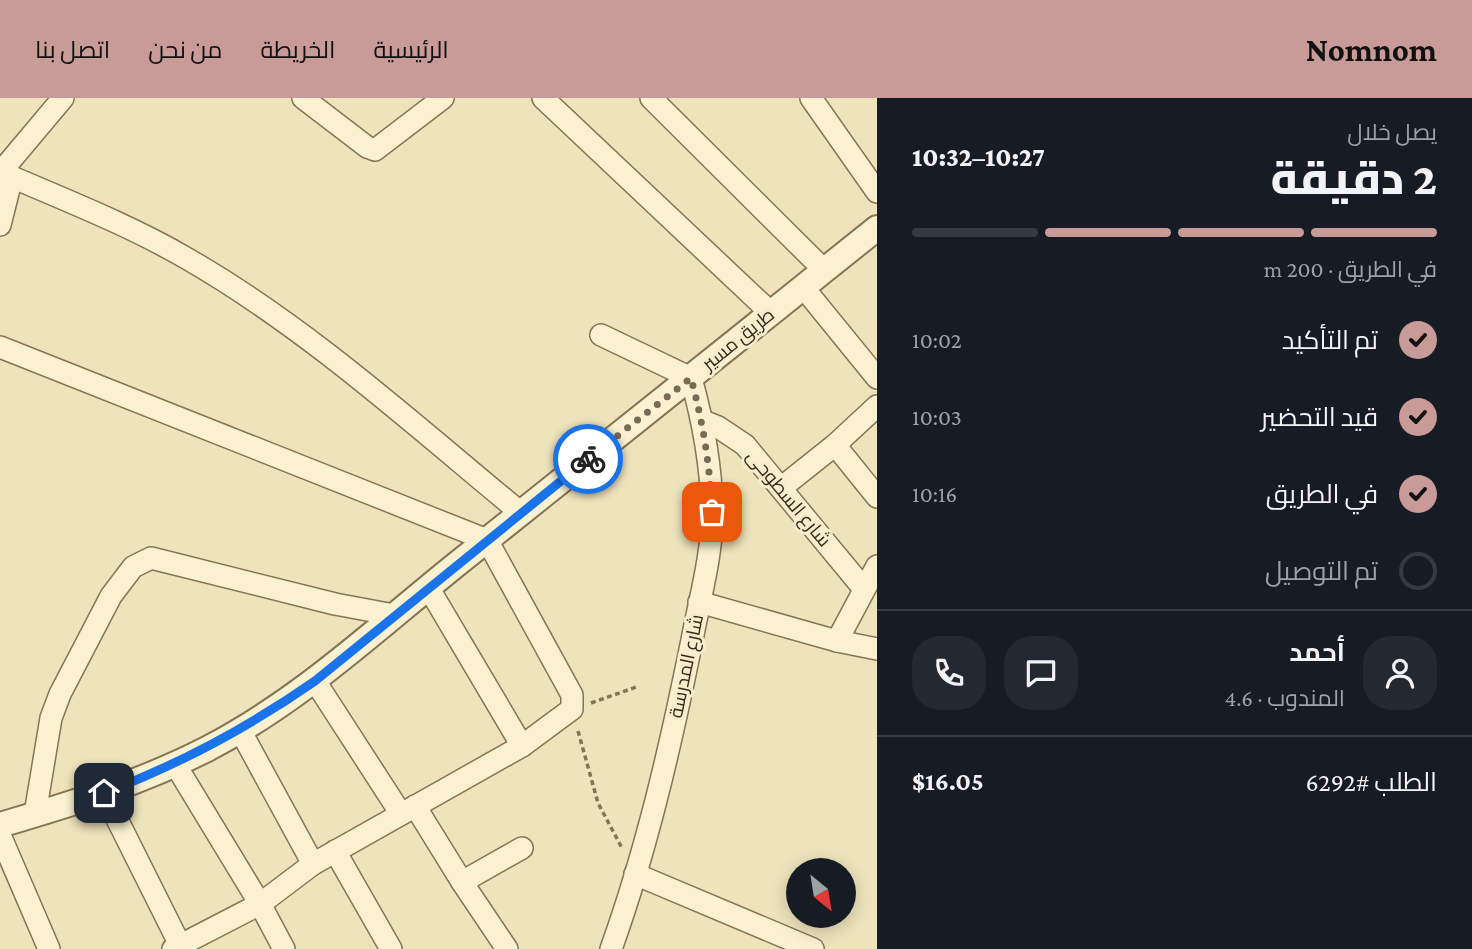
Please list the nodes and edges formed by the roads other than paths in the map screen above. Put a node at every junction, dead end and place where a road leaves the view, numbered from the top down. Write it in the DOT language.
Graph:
graph roads {
  1 [pos="63,98"];
  2 [pos="303,98"];
  3 [pos="443,98"];
  4 [pos="543,98"];
  5 [pos="651,98"];
  6 [pos="811,98"];
  7 [pos="4,174"];
  8 [pos="877,192"];
  9 [pos="0,225"];
  10 [pos="877,228"];
  11 [pos="824,270"];
  12 [pos="803,287"];
  13 [pos="771,313"];
  14 [pos="601,335"];
  15 [pos="0,347"];
  16 [pos="691,378"];
  17 [pos="877,378"];
  18 [pos="877,406"];
  19 [pos="703,421"];
  20 [pos="835,445"];
  21 [pos="781,488"];
  22 [pos="877,497"];
  23 [pos="522,513"];
  24 [pos="487,540"];
  25 [pos="877,566"];
  26 [pos="428,587"];
  27 [pos="864,589"];
  28 [pos="699,601"];
  29 [pos="394,615"];
  30 [pos="836,641"];
  31 [pos="877,649"];
  32 [pos="315,681"];
  33 [pos="240,730"];
  34 [pos="522,746"];
  35 [pos="176,764"];
  36 [pos="104,793"];
  37 [pos="408,810"];
  38 [pos="35,814"];
  39 [pos="0,825"];
  40 [pos="0,835"];
  41 [pos="522,848"];
  42 [pos="335,851"];
  43 [pos="313,864"];
  44 [pos="635,874"];
  45 [pos="462,882"];
  46 [pos="260,904"];
  47 [pos="178,948"];
  48 [pos="49,949"];
  49 [pos="285,949"];
  50 [pos="391,949"];
  51 [pos="507,949"];
  52 [pos="611,949"];
  53 [pos="813,949"];
  1 -- 7 [label="street"];
  2 -- 3 [label="street"];
  4 -- 13 [label="street"];
  5 -- 11 [label="street"];
  6 -- 8 [label="street"];
  7 -- 9 [label="street"];
  7 -- 23 [label="street"];
  10 -- 11 [label="street, طريق مسير"];
  11 -- 12 [label="street, طريق مسير"];
  12 -- 13 [label="street, طريق مسير"];
  12 -- 17 [label="street"];
  13 -- 16 [label="street, طريق مسير"];
  14 -- 16 [label="street"];
  15 -- 24 [label="street"];
  16 -- 19 [label="street, شارع المدرسة"];
  16 -- 23 [label="street, طريق مسير"];
  18 -- 20 [label="street"];
  19 -- 21 [label="street, شارع السطوحى"];
  19 -- 28 [label="street, شارع المدرسة"];
  20 -- 21 [label="street"];
  20 -- 22 [label="street"];
  21 -- 27 [label="street, شارع السطوحى"];
  23 -- 24 [label="street, طريق مسير"];
  24 -- 26 [label="street, طريق مسير"];
  24 -- 34 [label="street"];
  25 -- 27 [label="street"];
  26 -- 29 [label="street, طريق مسير"];
  26 -- 34 [label="street"];
  27 -- 30 [label="street"];
  28 -- 30 [label="street"];
  28 -- 44 [label="street, شارع المدرسة"];
  29 -- 32 [label="street, طريق مسير"];
  29 -- 38 [label="street"];
  30 -- 31 [label="street"];
  32 -- 33 [label="street, طريق مسير"];
  32 -- 37 [label="street"];
  33 -- 35 [label="street, طريق مسير"];
  33 -- 43 [label="street"];
  34 -- 37 [label="street"];
  35 -- 36 [label="street, طريق مسير"];
  35 -- 46 [label="street"];
  36 -- 38 [label="street, طريق مسير"];
  36 -- 47 [label="street"];
  37 -- 42 [label="street"];
  37 -- 45 [label="street"];
  38 -- 39 [label="street, طريق مسير"];
  40 -- 48 [label="street"];
  41 -- 45 [label="street"];
  42 -- 43 [label="street"];
  42 -- 50 [label="street"];
  43 -- 46 [label="street"];
  44 -- 52 [label="street, شارع المدرسة"];
  44 -- 53 [label="street"];
  45 -- 51 [label="street"];
  46 -- 47 [label="street"];
  46 -- 49 [label="street"];
}
